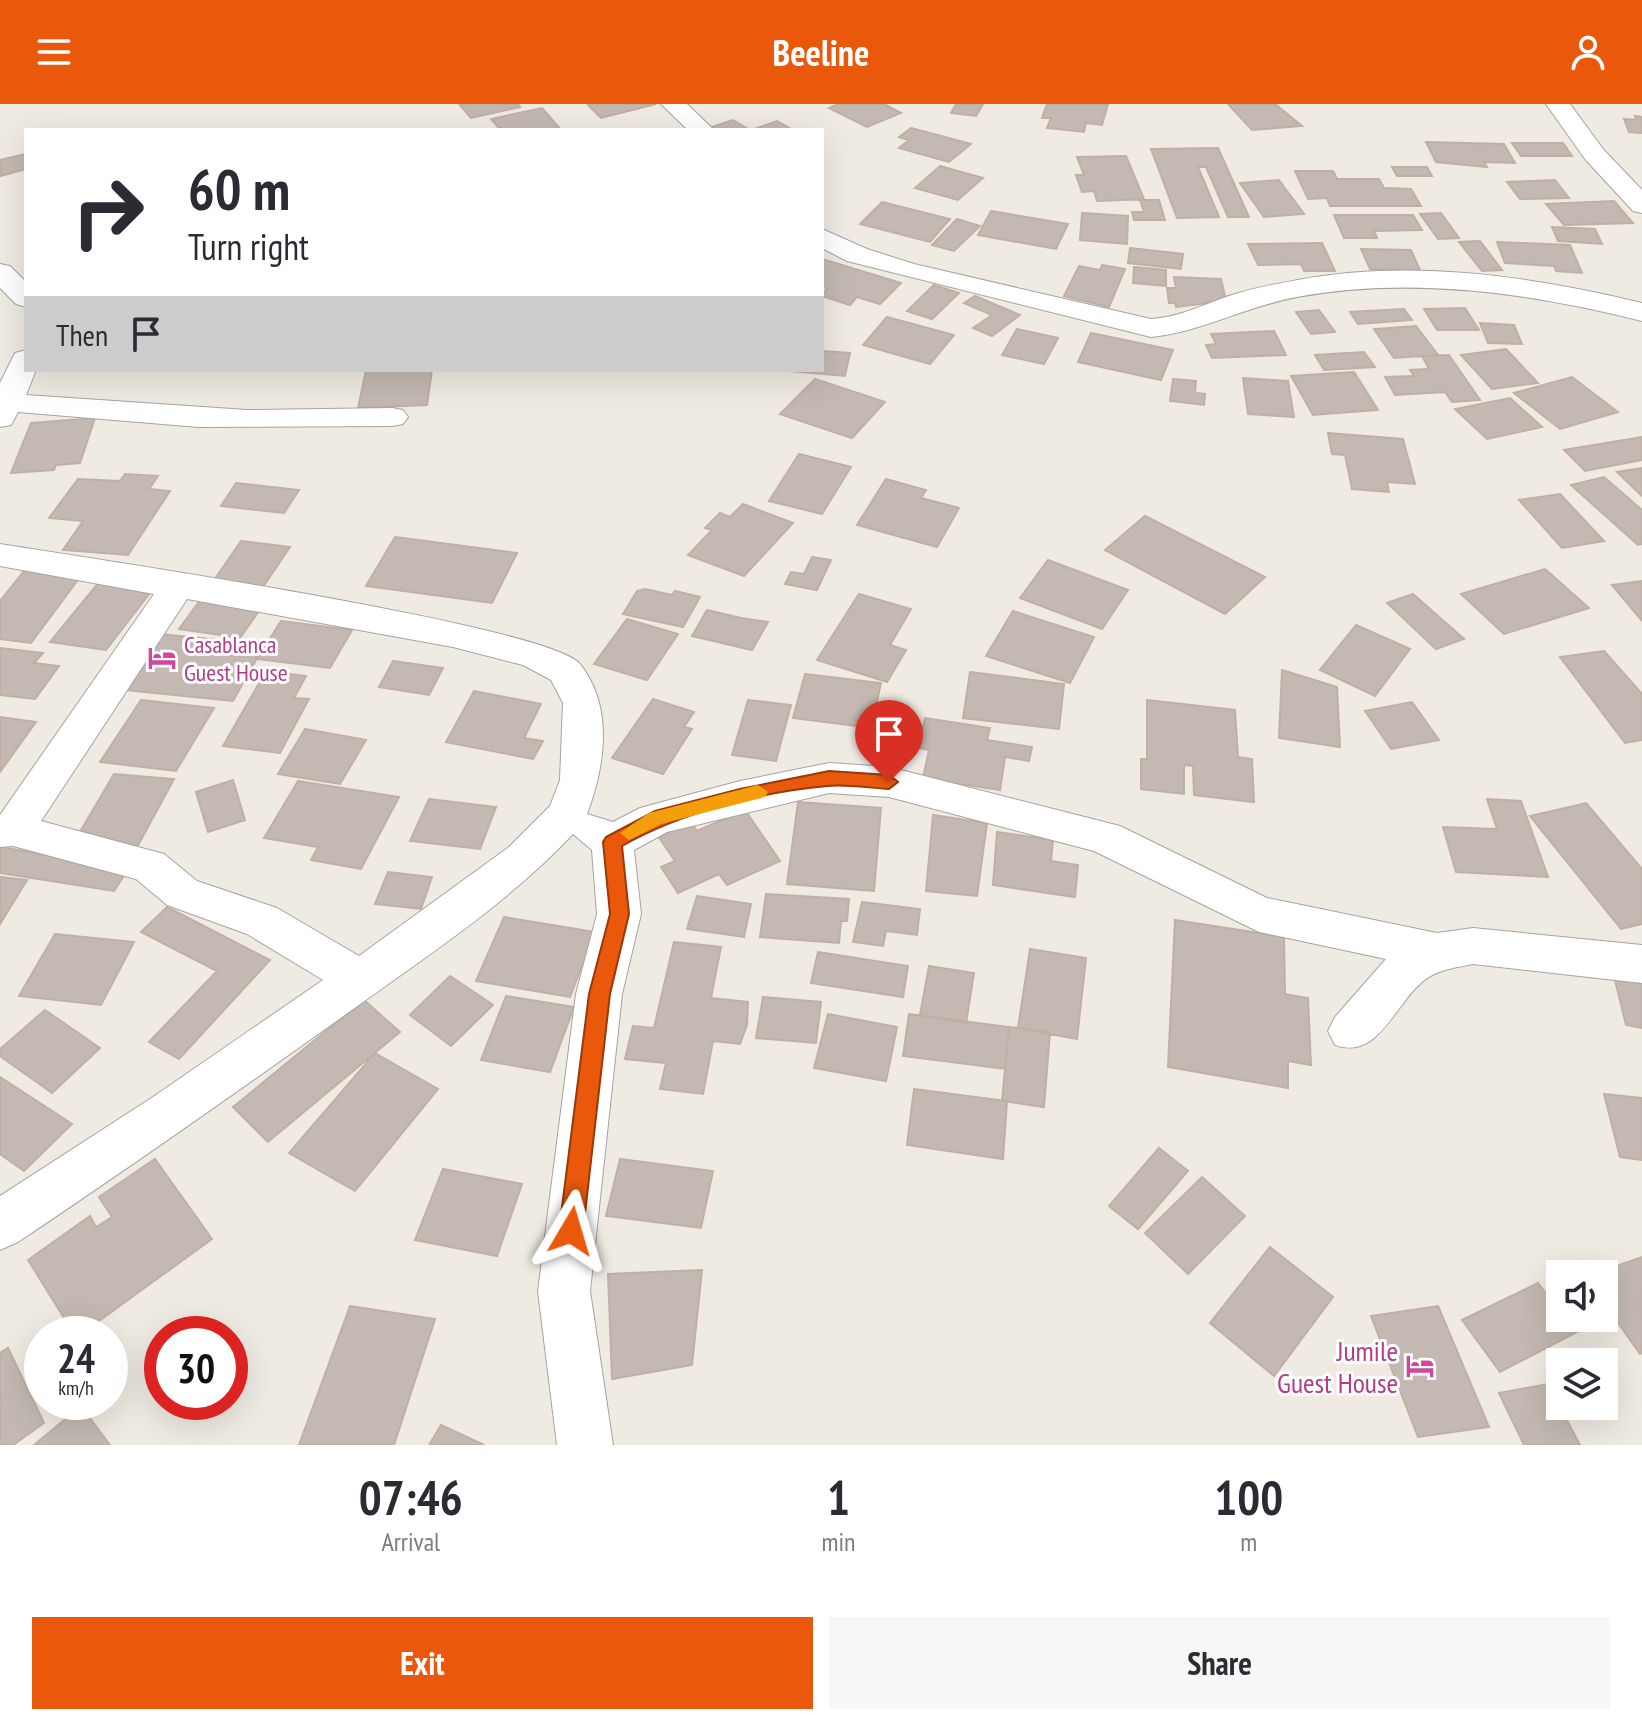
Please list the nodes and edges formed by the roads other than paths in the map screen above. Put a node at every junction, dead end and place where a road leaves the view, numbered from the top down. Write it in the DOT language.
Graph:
graph roads {
  1 [pos="673,104"];
  2 [pos="1558,104"];
  3 [pos="700,128"];
  4 [pos="1642,205"];
  5 [pos="824,238"];
  6 [pos="1642,312"];
  7 [pos="24,363"];
  8 [pos="3,410"];
  9 [pos="392,417"];
  10 [pos="0,555"];
  11 [pos="177,587"];
  12 [pos="567,814"];
  13 [pos="6,830"];
  14 [pos="612,842"];
  15 [pos="1437,952"];
  16 [pos="1642,964"];
  17 [pos="358,978"];
  18 [pos="1351,1031"];
  19 [pos="0,1225"];
  20 [pos="585,1445"];
  1 -- 3 [label="street"];
  2 -- 4 [label="street"];
  5 -- 6 [label="street"];
  7 -- 8 [label="street"];
  8 -- 9 [label="street"];
  10 -- 11 [label="street"];
  11 -- 12 [label="street"];
  11 -- 13 [label="street"];
  12 -- 14 [label="street"];
  12 -- 17 [label="street"];
  13 -- 17 [label="street"];
  14 -- 15 [label="street"];
  14 -- 20 [label="street"];
  15 -- 16 [label="street"];
  15 -- 18 [label="street"];
  17 -- 19 [label="street"];
}
